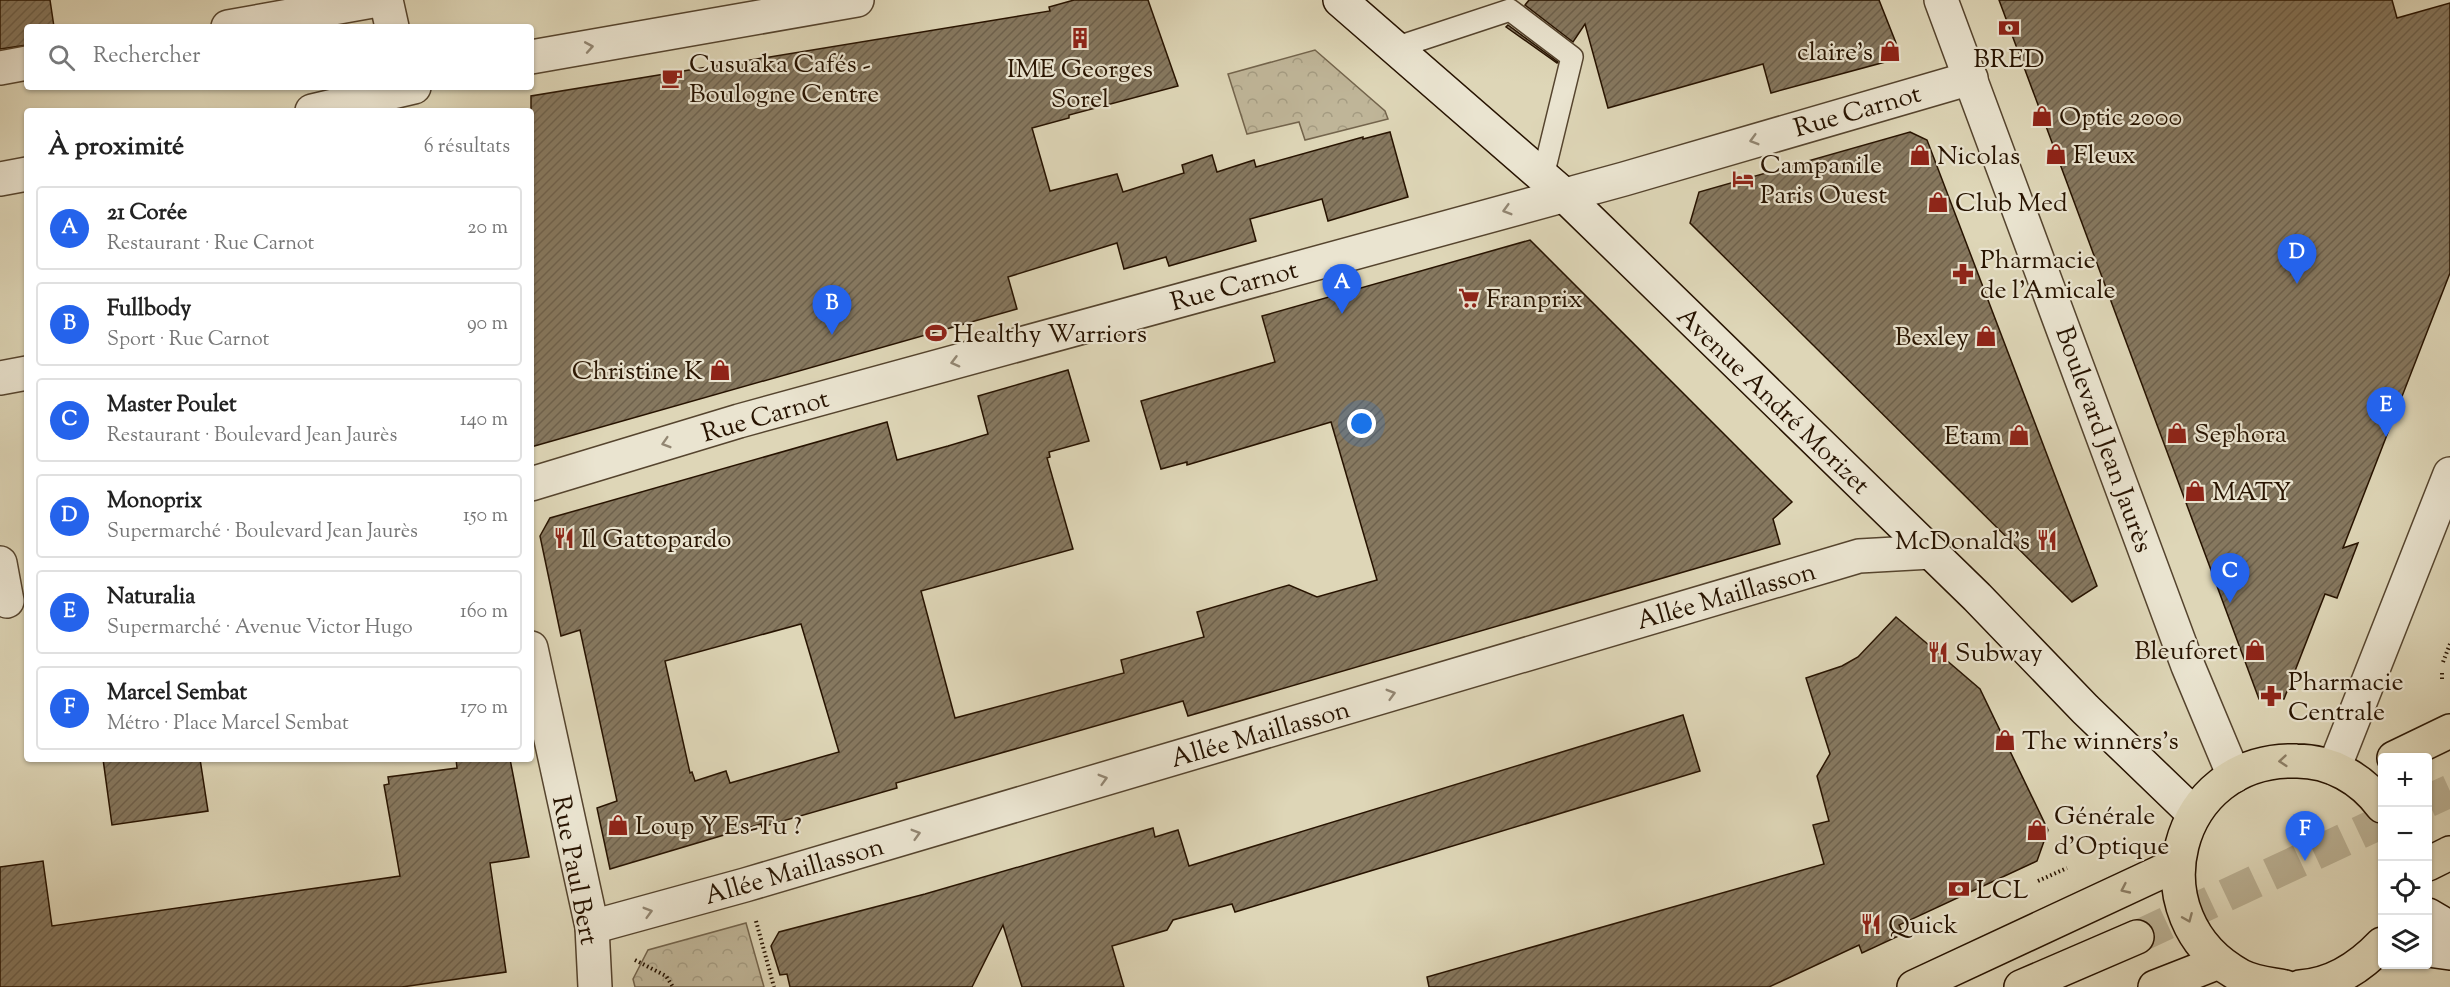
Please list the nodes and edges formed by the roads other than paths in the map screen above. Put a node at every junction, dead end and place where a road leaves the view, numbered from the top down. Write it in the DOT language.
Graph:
graph roads {
  1 [pos="378,0"];
  2 [pos="386,0"];
  3 [pos="857,0"];
  4 [pos="1340,0"];
  5 [pos="1941,0"];
  6 [pos="245,24"];
  7 [pos="391,24"];
  8 [pos="1395,48"];
  9 [pos="534,56"];
  10 [pos="24,64"];
  11 [pos="0,68"];
  12 [pos="1971,78"];
  13 [pos="409,94"];
  14 [pos="329,108"];
  15 [pos="24,175"];
  16 [pos="0,179"];
  17 [pos="1553,185"];
  18 [pos="24,374"];
  19 [pos="0,378"];
  20 [pos="2450,474"];
  21 [pos="534,483"];
  22 [pos="1931,552"];
  23 [pos="0,563"];
  24 [pos="11,600"];
  25 [pos="534,662"];
  26 [pos="2450,731"];
  27 [pos="2404,753"];
  28 [pos="2378,764"];
  29 [pos="2343,772"];
  30 [pos="2234,776"];
  31 [pos="2378,800"];
  32 [pos="2194,814"];
  33 [pos="2450,853"];
  34 [pos="2432,862"];
  35 [pos="2178,864"];
  36 [pos="2432,918"];
  37 [pos="592,927"];
  38 [pos="2450,928"];
  39 [pos="2378,948"];
  40 [pos="2432,951"];
  41 [pos="2450,953"];
  42 [pos="2219,962"];
  43 [pos="2265,985"];
  44 [pos="595,987"];
  45 [pos="1914,987"];
  46 [pos="2021,987"];
  47 [pos="2039,987"];
  48 [pos="2156,987"];
  49 [pos="2300,987"];
  50 [pos="2311,987"];
  1 -- 6 [label="street"];
  2 -- 7 [label="street"];
  9 -- 3 [label="street, one-way"];
  4 -- 8 [label="street, Avenue André Morizet"];
  5 -- 12 [label="street, Boulevard Jean Jaurès"];
  8 -- 17 [label="street, Avenue André Morizet"];
  8 -- 17 [label="lane"];
  10 -- 11 [label="street"];
  12 -- 17 [label="street, Rue Carnot, one-way"];
  12 -- 30 [label="street, Boulevard Jean Jaurès"];
  13 -- 14 [label="street"];
  15 -- 16 [label="street"];
  17 -- 21 [label="street, Rue Carnot, one-way"];
  17 -- 22 [label="street, Avenue André Morizet"];
  18 -- 19 [label="street"];
  20 -- 29 [label="street"];
  22 -- 32 [label="street, Avenue André Morizet"];
  37 -- 22 [label="street, Allée Maillasson, one-way"];
  23 -- 24 [label="street"];
  25 -- 37 [label="street, Rue Paul Bert"];
  26 -- 27 [label="main road"];
  28 -- 29 [label="main road"];
  29 -- 30 [label="main road, one-way"];
  29 -- 31 [label="main road"];
  30 -- 32 [label="main road"];
  32 -- 35 [label="main road"];
  33 -- 34 [label="main road"];
  35 -- 42 [label="main road, one-way"];
  35 -- 45 [label="main road, one-way"];
  36 -- 38 [label="street"];
  37 -- 44 [label="street, Rue Paul Bert"];
  39 -- 50 [label="main road"];
  40 -- 41 [label="street"];
  42 -- 43 [label="main road"];
  42 -- 48 [label="main road"];
  46 -- 47 [label="main road"];
  49 -- 50 [label="main road"];
}
